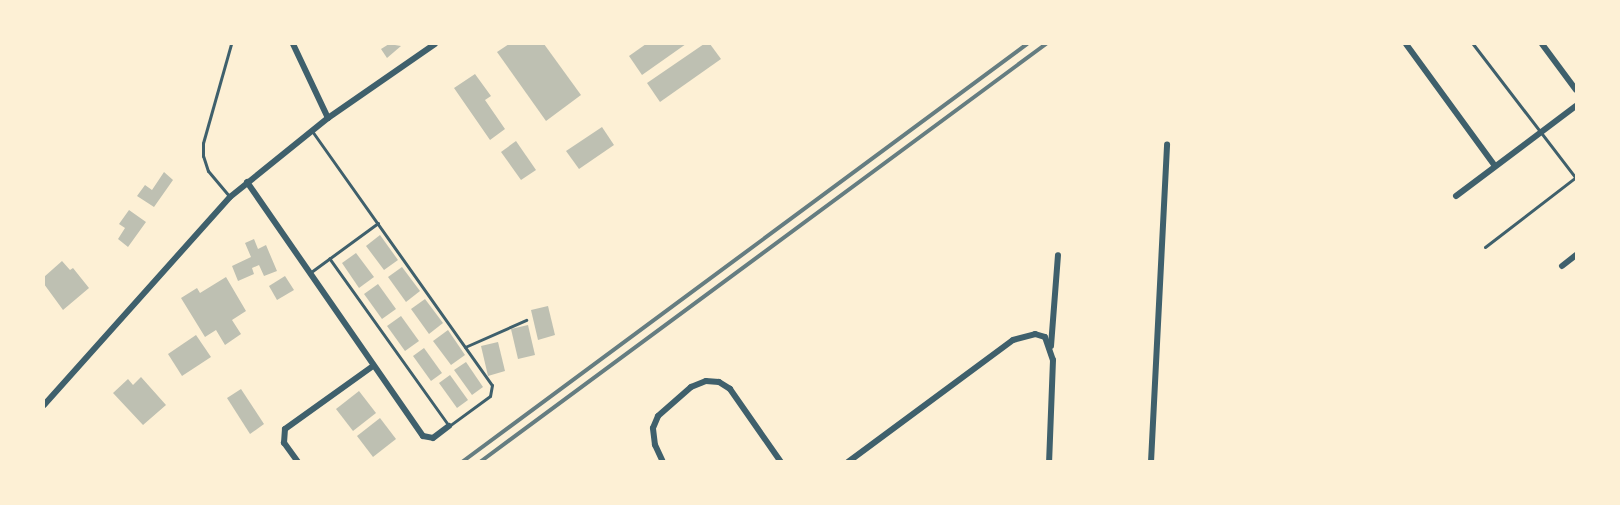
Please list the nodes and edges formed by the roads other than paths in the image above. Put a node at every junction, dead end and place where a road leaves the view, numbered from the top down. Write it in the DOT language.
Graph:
graph roads {
  1 [pos="231,44"];
  2 [pos="293,44"];
  3 [pos="435,44"];
  4 [pos="1406,44"];
  5 [pos="1473,44"];
  6 [pos="1542,44"];
  7 [pos="1576,90"];
  8 [pos="1576,106"];
  9 [pos="328,118"];
  10 [pos="312,131"];
  11 [pos="1539,133"];
  12 [pos="1167,144"];
  13 [pos="1495,166"];
  14 [pos="1576,178"];
  15 [pos="247,182"];
  16 [pos="1456,196"];
  17 [pos="230,197"];
  18 [pos="378,223"];
  19 [pos="1485,248"];
  20 [pos="1058,255"];
  21 [pos="1576,255"];
  22 [pos="329,258"];
  23 [pos="1562,266"];
  24 [pos="309,273"];
  25 [pos="526,320"];
  26 [pos="465,347"];
  27 [pos="1051,347"];
  28 [pos="373,366"];
  29 [pos="44,405"];
  30 [pos="449,426"];
  31 [pos="298,462"];
  32 [pos="663,462"];
  33 [pos="781,462"];
  34 [pos="848,462"];
  35 [pos="1049,462"];
  36 [pos="1151,462"];
  1 -- 17 [label="lane"];
  2 -- 9 [label="street"];
  3 -- 9 [label="street"];
  4 -- 13 [label="street"];
  5 -- 11 [label="lane"];
  6 -- 7 [label="street"];
  8 -- 11 [label="street"];
  9 -- 10 [label="street"];
  10 -- 15 [label="street"];
  10 -- 18 [label="lane"];
  11 -- 13 [label="street"];
  11 -- 14 [label="lane"];
  12 -- 36 [label="street"];
  13 -- 16 [label="street"];
  14 -- 19 [label="lane"];
  15 -- 17 [label="street"];
  15 -- 24 [label="street"];
  17 -- 29 [label="street"];
  18 -- 22 [label="lane"];
  18 -- 26 [label="lane"];
  20 -- 27 [label="street"];
  21 -- 23 [label="street"];
  22 -- 24 [label="lane"];
  22 -- 30 [label="lane"];
  24 -- 28 [label="street"];
  25 -- 26 [label="lane"];
  26 -- 30 [label="lane"];
  27 -- 34 [label="street"];
  27 -- 35 [label="street"];
  28 -- 30 [label="street"];
  28 -- 31 [label="street"];
  32 -- 33 [label="street"];
}
